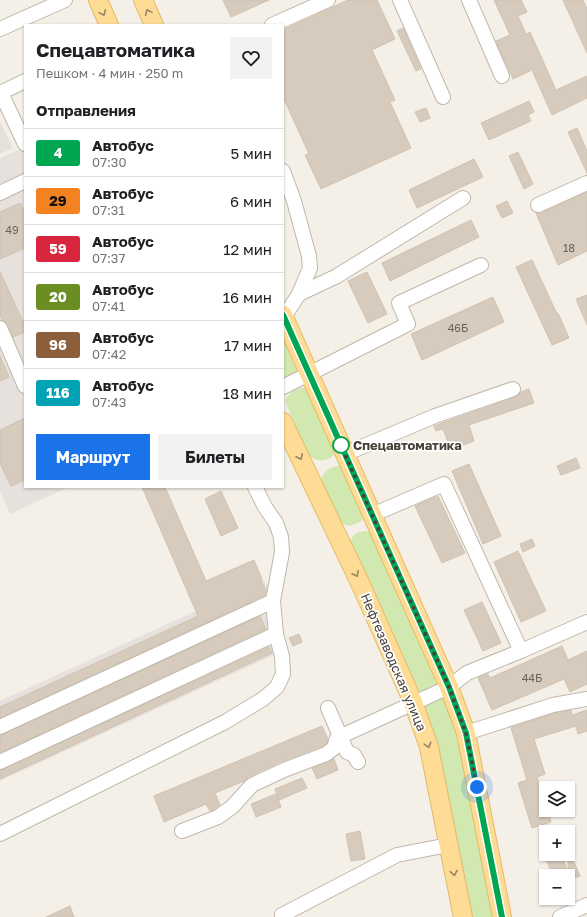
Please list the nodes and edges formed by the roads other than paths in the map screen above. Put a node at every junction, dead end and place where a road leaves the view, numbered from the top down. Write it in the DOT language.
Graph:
graph roads {
  1 [pos="65,0"];
  2 [pos="98,0"];
  3 [pos="143,0"];
  4 [pos="328,0"];
  5 [pos="400,0"];
  6 [pos="469,0"];
  7 [pos="109,24"];
  8 [pos="154,24"];
  9 [pos="274,24"];
  10 [pos="0,29"];
  11 [pos="502,76"];
  12 [pos="24,81"];
  13 [pos="0,93"];
  14 [pos="443,97"];
  15 [pos="24,142"];
  16 [pos="284,174"];
  17 [pos="24,181"];
  18 [pos="587,183"];
  19 [pos="0,193"];
  20 [pos="463,198"];
  21 [pos="538,205"];
  22 [pos="481,265"];
  23 [pos="299,294"];
  24 [pos="284,315"];
  25 [pos="284,318"];
  26 [pos="0,328"];
  27 [pos="309,374"];
  28 [pos="24,384"];
  29 [pos="284,386"];
  30 [pos="513,389"];
  31 [pos="284,424"];
  32 [pos="345,454"];
  33 [pos="256,488"];
  34 [pos="372,515"];
  35 [pos="273,601"];
  36 [pos="587,622"];
  37 [pos="276,634"];
  38 [pos="521,651"];
  39 [pos="449,687"];
  40 [pos="587,699"];
  41 [pos="413,702"];
  42 [pos="328,708"];
  43 [pos="0,727"];
  44 [pos="466,733"];
  45 [pos="341,737"];
  46 [pos="0,762"];
  47 [pos="358,762"];
  48 [pos="182,831"];
  49 [pos="0,834"];
  50 [pos="448,845"];
  51 [pos="587,905"];
  52 [pos="280,916"];
  53 [pos="463,917"];
  54 [pos="502,917"];
  55 [pos="560,917"];
  1 -- 10 [label="street"];
  2 -- 7 [label="main road, one-way"];
  8 -- 3 [label="main road, one-way"];
  4 -- 9 [label="street"];
  5 -- 14 [label="street"];
  6 -- 11 [label="street"];
  12 -- 13 [label="street"];
  13 -- 15 [label="street"];
  16 -- 23 [label="street"];
  17 -- 19 [label="street"];
  18 -- 21 [label="street"];
  20 -- 23 [label="street"];
  22 -- 27 [label="street"];
  23 -- 24 [label="street"];
  25 -- 27 [label="main road"];
  26 -- 28 [label="street"];
  27 -- 29 [label="street"];
  27 -- 32 [label="main road"];
  30 -- 32 [label="street"];
  31 -- 41 [label="main road, Нефтезаводская улица, one-way"];
  32 -- 34 [label="main road"];
  33 -- 35 [label="street"];
  34 -- 38 [label="street"];
  34 -- 39 [label="main road"];
  35 -- 37 [label="street"];
  35 -- 43 [label="street"];
  36 -- 38 [label="street"];
  37 -- 46 [label="street"];
  37 -- 49 [label="street"];
  38 -- 39 [label="street"];
  39 -- 41 [label="street"];
  39 -- 44 [label="main road"];
  40 -- 44 [label="street"];
  41 -- 45 [label="street"];
  41 -- 50 [label="main road, Нефтезаводская улица, one-way"];
  42 -- 45 [label="street"];
  44 -- 54 [label="main road"];
  45 -- 47 [label="street"];
  45 -- 48 [label="street"];
  50 -- 52 [label="street"];
  50 -- 53 [label="main road, Нефтезаводская улица, one-way"];
  51 -- 55 [label="street"];
}
